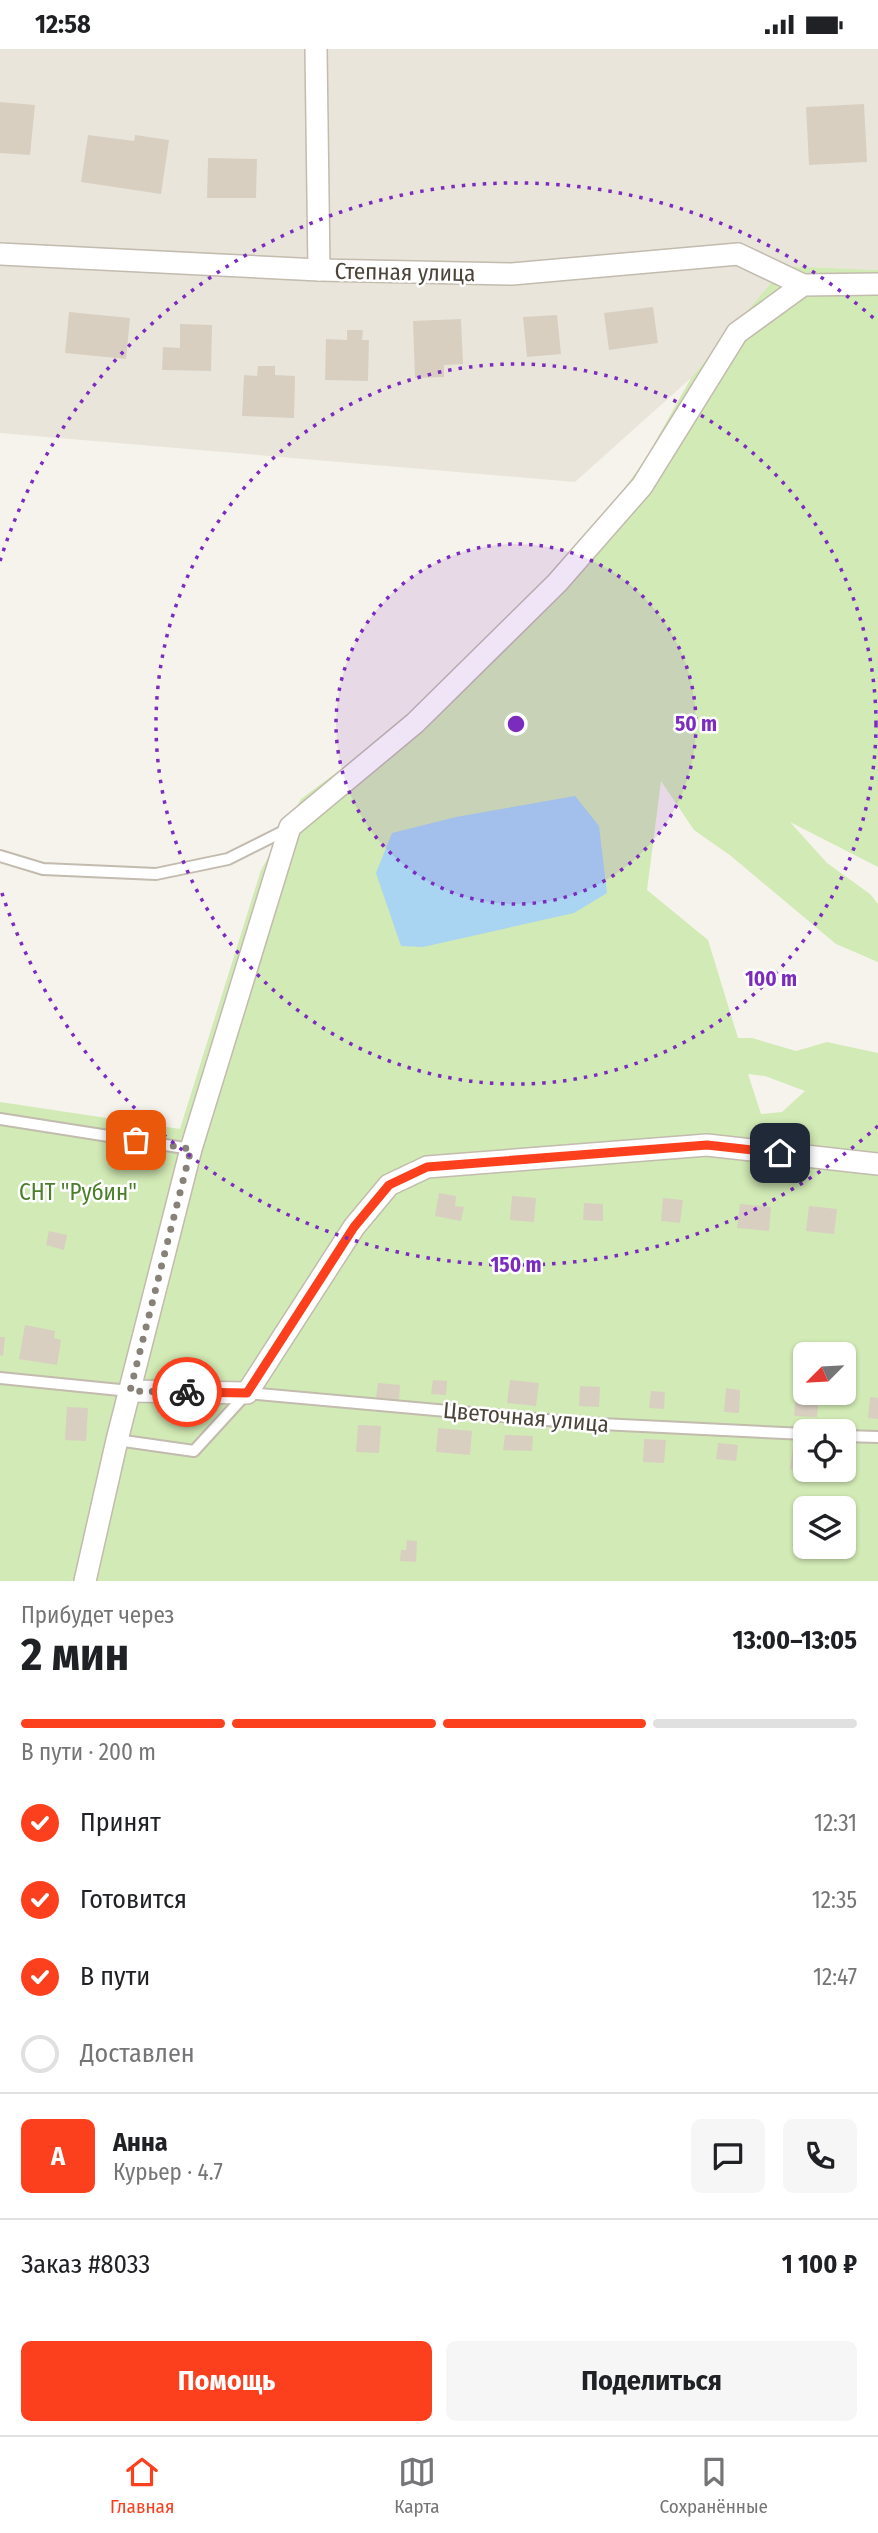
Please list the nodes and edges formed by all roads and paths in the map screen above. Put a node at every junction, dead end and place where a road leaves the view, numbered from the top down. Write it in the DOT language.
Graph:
graph roads {
  1 [pos="316,49"];
  2 [pos="0,254"];
  3 [pos="319,270"];
  4 [pos="878,284"];
  5 [pos="803,285"];
  6 [pos="290,827"];
  7 [pos="0,856"];
  8 [pos="0,1119"];
  9 [pos="191,1149"];
  10 [pos="878,1164"];
  11 [pos="0,1378"];
  12 [pos="130,1391"];
  13 [pos="247,1393"];
  14 [pos="793,1433"];
  15 [pos="856,1436"];
  16 [pos="878,1437"];
  17 [pos="117,1440"];
  18 [pos="85,1581"];
  1 -- 3 [label="street"];
  2 -- 3 [label="street, Степная улица"];
  3 -- 5 [label="street, Степная улица"];
  4 -- 5 [label="street"];
  5 -- 6 [label="street"];
  6 -- 7 [label="lane"];
  6 -- 9 [label="street"];
  8 -- 9 [label="lane"];
  9 -- 12 [label="street"];
  10 -- 13 [label="street"];
  11 -- 12 [label="lane"];
  12 -- 13 [label="street"];
  12 -- 17 [label="street"];
  13 -- 14 [label="lane, Цветочная улица"];
  13 -- 17 [label="lane"];
  15 -- 16 [label="lane"];
  17 -- 18 [label="street"];
}
